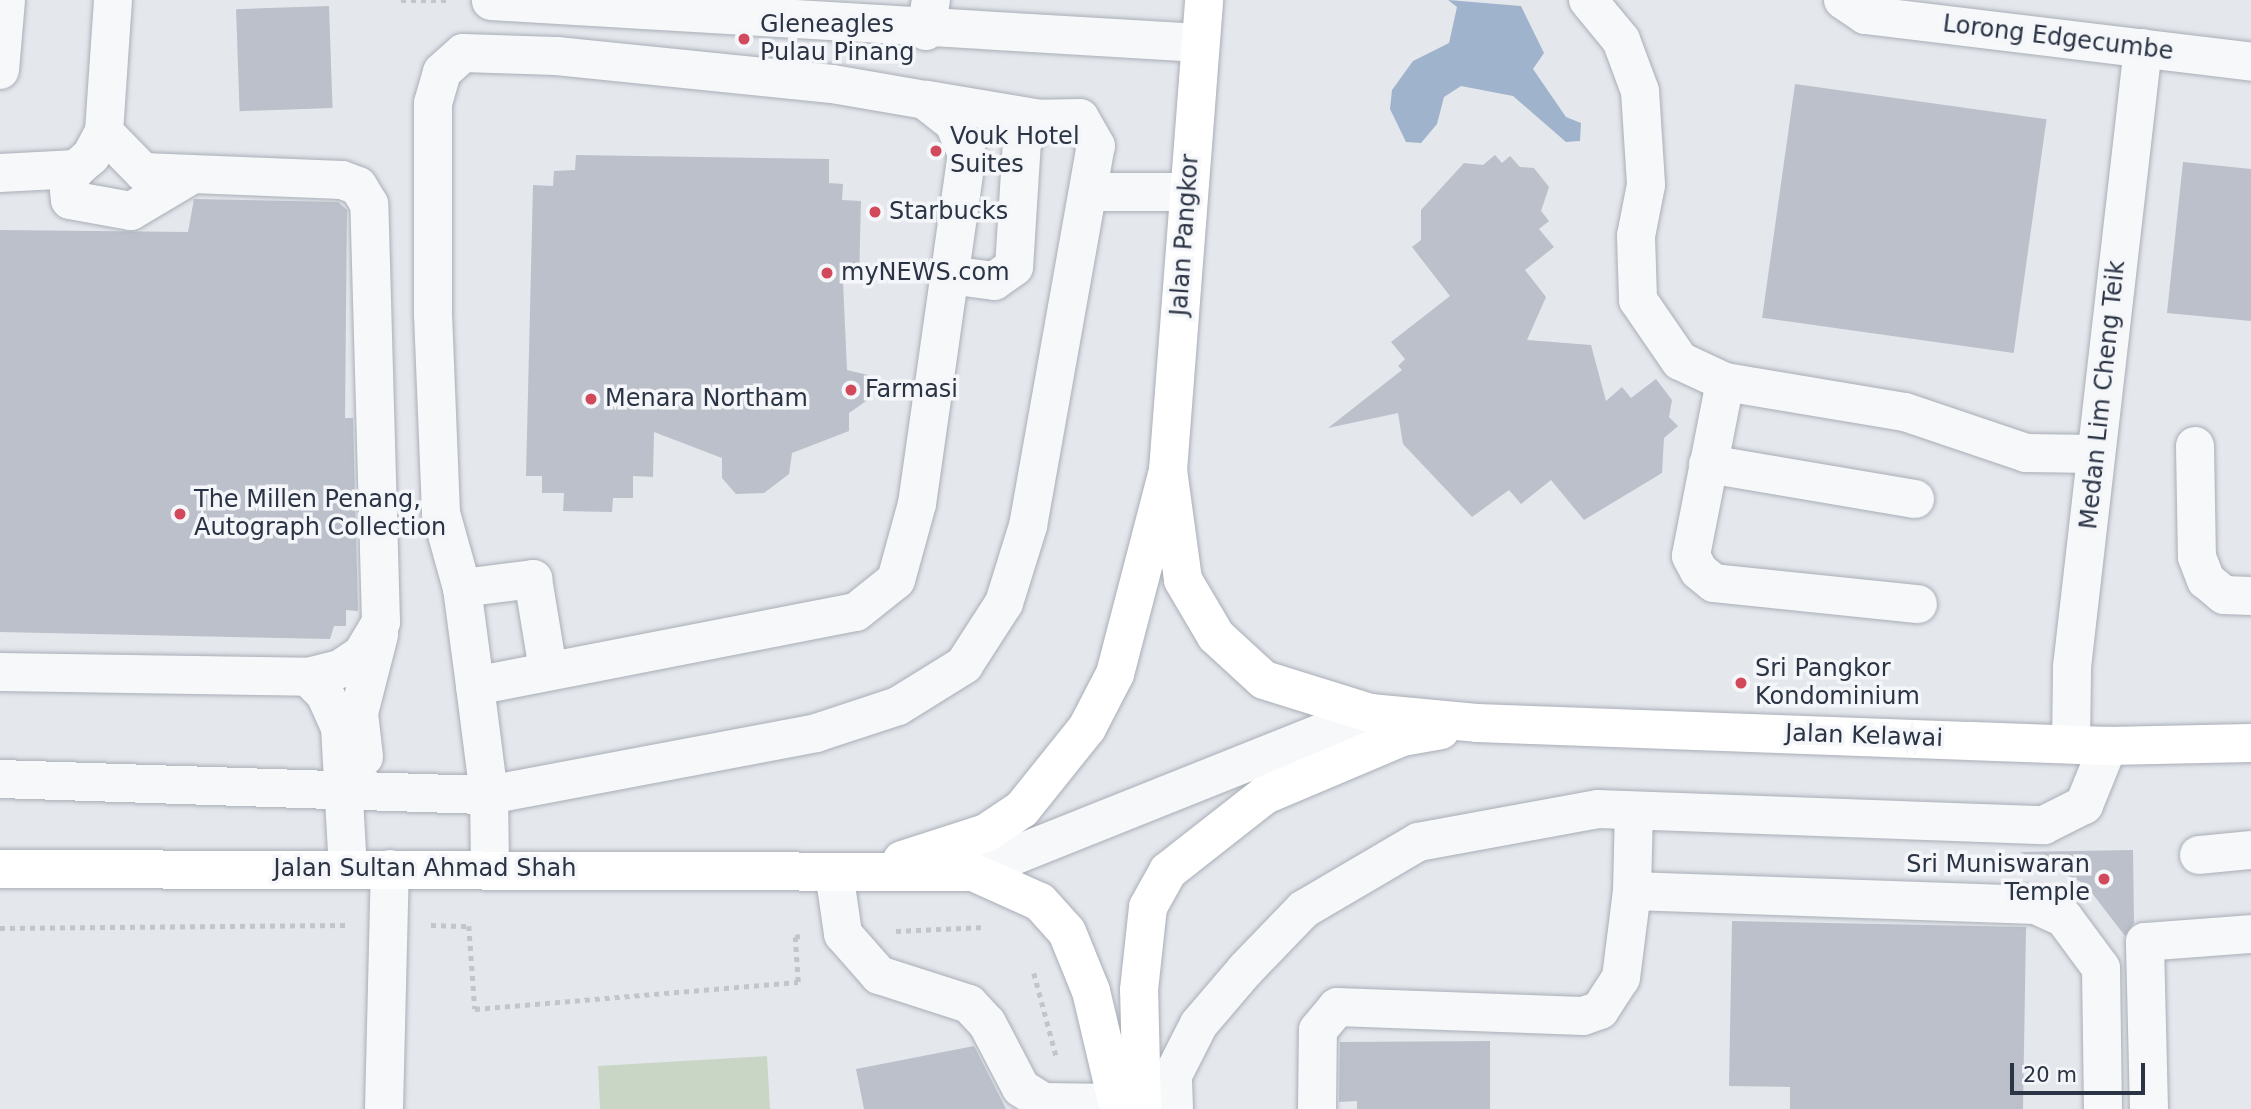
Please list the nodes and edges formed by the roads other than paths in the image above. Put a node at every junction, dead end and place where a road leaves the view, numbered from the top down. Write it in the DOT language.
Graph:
graph roads {
  1 [pos="6,0"];
  2 [pos="113,0"];
  3 [pos="1204,0"];
  4 [pos="1588,0"];
  5 [pos="491,1"];
  6 [pos="1854,8"];
  7 [pos="928,16"];
  8 [pos="1200,43"];
  9 [pos="2143,48"];
  10 [pos="2251,62"];
  11 [pos="0,69"];
  12 [pos="925,100"];
  13 [pos="1041,119"];
  14 [pos="104,132"];
  15 [pos="143,172"];
  16 [pos="0,173"];
  17 [pos="190,176"];
  18 [pos="64,180"];
  19 [pos="1090,192"];
  20 [pos="1189,192"];
  21 [pos="138,209"];
  22 [pos="949,275"];
  23 [pos="1725,382"];
  24 [pos="2196,446"];
  25 [pos="2095,454"];
  26 [pos="1708,464"];
  27 [pos="1168,470"];
  28 [pos="1915,499"];
  29 [pos="462,588"];
  30 [pos="2251,596"];
  31 [pos="1918,604"];
  32 [pos="381,622"];
  33 [pos="548,670"];
  34 [pos="0,672"];
  35 [pos="308,677"];
  36 [pos="475,686"];
  37 [pos="1370,713"];
  38 [pos="1477,723"];
  39 [pos="2071,743"];
  40 [pos="2251,743"];
  41 [pos="2108,746"];
  42 [pos="0,779"];
  43 [pos="357,790"];
  44 [pos="489,795"];
  45 [pos="1634,811"];
  46 [pos="2251,849"];
  47 [pos="2199,855"];
  48 [pos="348,868"];
  49 [pos="0,869"];
  50 [pos="390,869"];
  51 [pos="490,870"];
  52 [pos="842,872"];
  53 [pos="973,872"];
  54 [pos="1632,891"];
  55 [pos="2251,934"];
  56 [pos="1126,1107"];
  57 [pos="384,1109"];
  58 [pos="1174,1109"];
  59 [pos="1317,1109"];
  60 [pos="2103,1109"];
  61 [pos="2149,1109"];
  1 -- 11 [label="street"];
  2 -- 14 [label="street"];
  3 -- 8 [label="main road, Jalan Pangkor"];
  4 -- 23 [label="street"];
  5 -- 7 [label="street"];
  6 -- 9 [label="street, Lorong Edgecumbe"];
  7 -- 8 [label="street"];
  8 -- 20 [label="main road, Jalan Pangkor"];
  9 -- 10 [label="street, Lorong Edgecumbe"];
  9 -- 25 [label="street, Medan Lim Cheng Teik"];
  12 -- 13 [label="street"];
  12 -- 22 [label="street"];
  12 -- 29 [label="street"];
  13 -- 19 [label="street"];
  13 -- 22 [label="street"];
  14 -- 15 [label="street"];
  14 -- 18 [label="street"];
  15 -- 17 [label="street"];
  15 -- 21 [label="street"];
  16 -- 18 [label="street"];
  17 -- 21 [label="street"];
  17 -- 32 [label="street"];
  18 -- 21 [label="street"];
  19 -- 20 [label="street"];
  19 -- 44 [label="street"];
  20 -- 27 [label="main road, Jalan Pangkor"];
  22 -- 33 [label="street"];
  23 -- 25 [label="street"];
  23 -- 26 [label="street"];
  24 -- 30 [label="street"];
  25 -- 39 [label="street, Medan Lim Cheng Teik"];
  26 -- 28 [label="street"];
  26 -- 31 [label="street"];
  27 -- 37 [label="main road, Jalan Kelawai"];
  27 -- 52 [label="main road, Jalan Sultan Ahmad Shah"];
  29 -- 33 [label="street"];
  29 -- 36 [label="street"];
  32 -- 35 [label="street"];
  32 -- 43 [label="street"];
  33 -- 36 [label="street"];
  34 -- 35 [label="street"];
  35 -- 43 [label="street"];
  36 -- 44 [label="street"];
  37 -- 38 [label="main road, Jalan Kelawai"];
  37 -- 53 [label="street"];
  38 -- 39 [label="main road, Jalan Kelawai"];
  38 -- 56 [label="main road, Jalan Kelawai"];
  39 -- 41 [label="main road, Jalan Kelawai"];
  40 -- 41 [label="main road, Jalan Kelawai"];
  41 -- 45 [label="street"];
  42 -- 43 [label="street"];
  43 -- 44 [label="street"];
  43 -- 48 [label="street"];
  44 -- 51 [label="street"];
  45 -- 54 [label="street"];
  45 -- 58 [label="street"];
  46 -- 47 [label="street"];
  48 -- 49 [label="main road, Jalan Sultan Ahmad Shah"];
  48 -- 50 [label="main road, Jalan Sultan Ahmad Shah"];
  50 -- 51 [label="main road, Jalan Sultan Ahmad Shah"];
  50 -- 57 [label="street"];
  51 -- 52 [label="main road, Jalan Sultan Ahmad Shah"];
  52 -- 53 [label="main road, Jalan Sultan Ahmad Shah"];
  52 -- 56 [label="street"];
  53 -- 56 [label="main road, Jalan Sultan Ahmad Shah"];
  54 -- 59 [label="street"];
  54 -- 60 [label="street"];
  55 -- 61 [label="street"];
}
